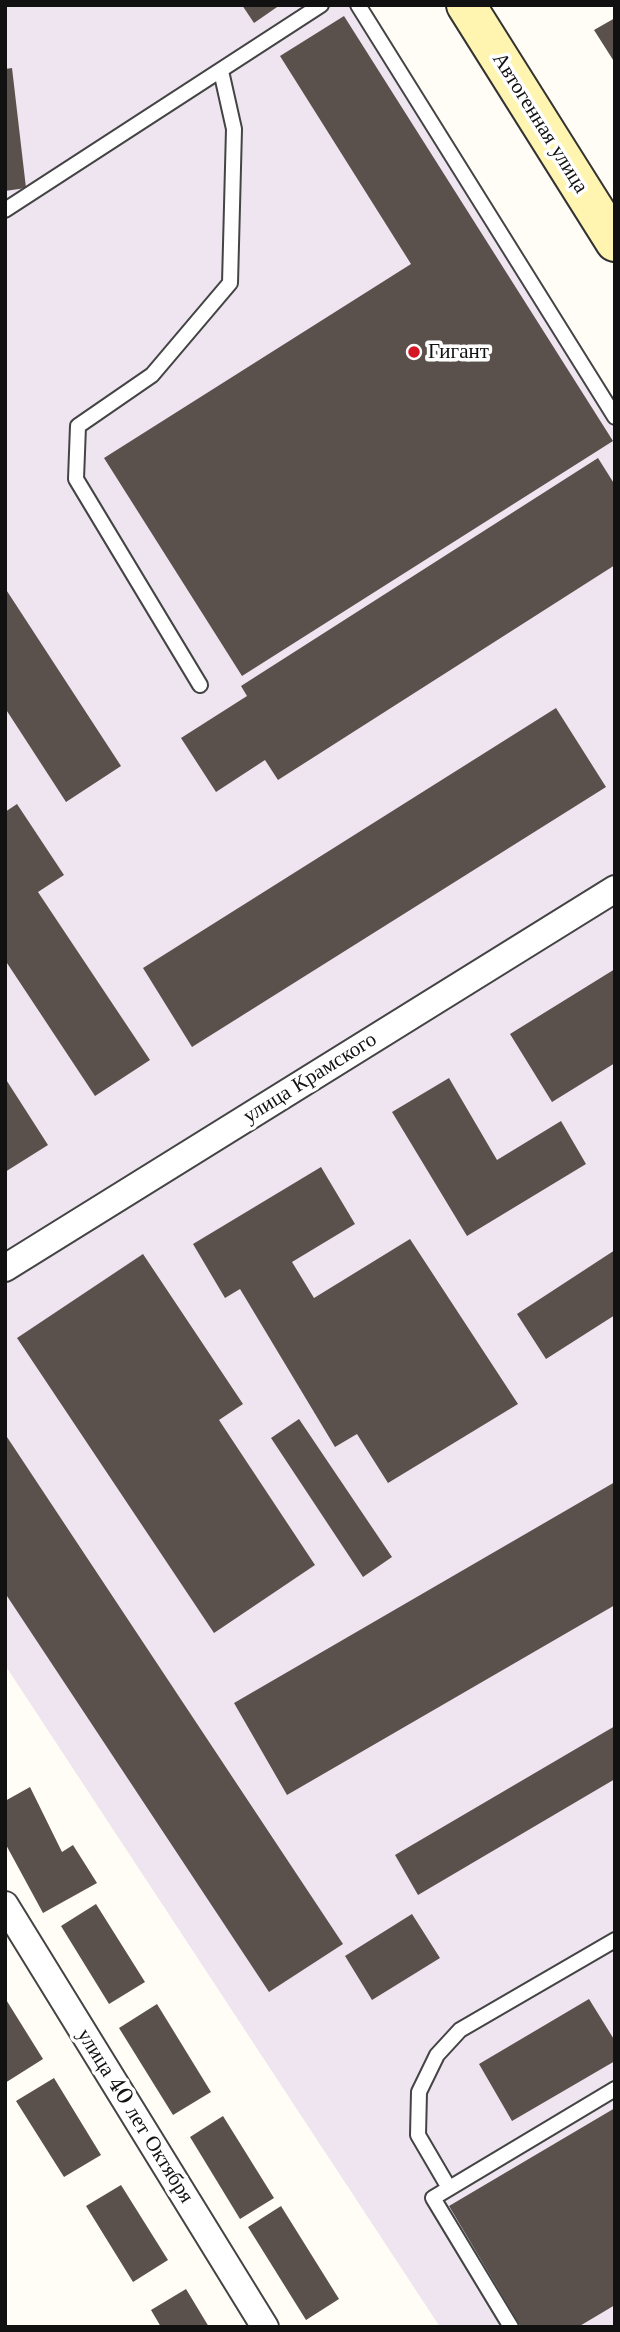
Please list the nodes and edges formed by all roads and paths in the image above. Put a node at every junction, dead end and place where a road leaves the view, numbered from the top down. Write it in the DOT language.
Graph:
graph roads {
  1 [pos="321,5"];
  2 [pos="358,5"];
  3 [pos="466,5"];
  4 [pos="221,71"];
  5 [pos="5,210"];
  6 [pos="615,242"];
  7 [pos="615,417"];
  8 [pos="200,685"];
  9 [pos="615,889"];
  10 [pos="5,1268"];
  11 [pos="5,1905"];
  12 [pos="615,1940"];
  13 [pos="615,2089"];
  14 [pos="449,2188"];
  15 [pos="265,2327"];
  16 [pos="511,2327"];
  1 -- 4 [label="lane"];
  2 -- 7 [label="lane"];
  3 -- 6 [label="street, Автогенная улица"];
  4 -- 5 [label="lane"];
  4 -- 8 [label="lane"];
  9 -- 10 [label="street, улица Крамского"];
  11 -- 15 [label="street, улица 40 лет Октября"];
  12 -- 14 [label="lane"];
  13 -- 14 [label="lane"];
  14 -- 16 [label="lane"];
}
